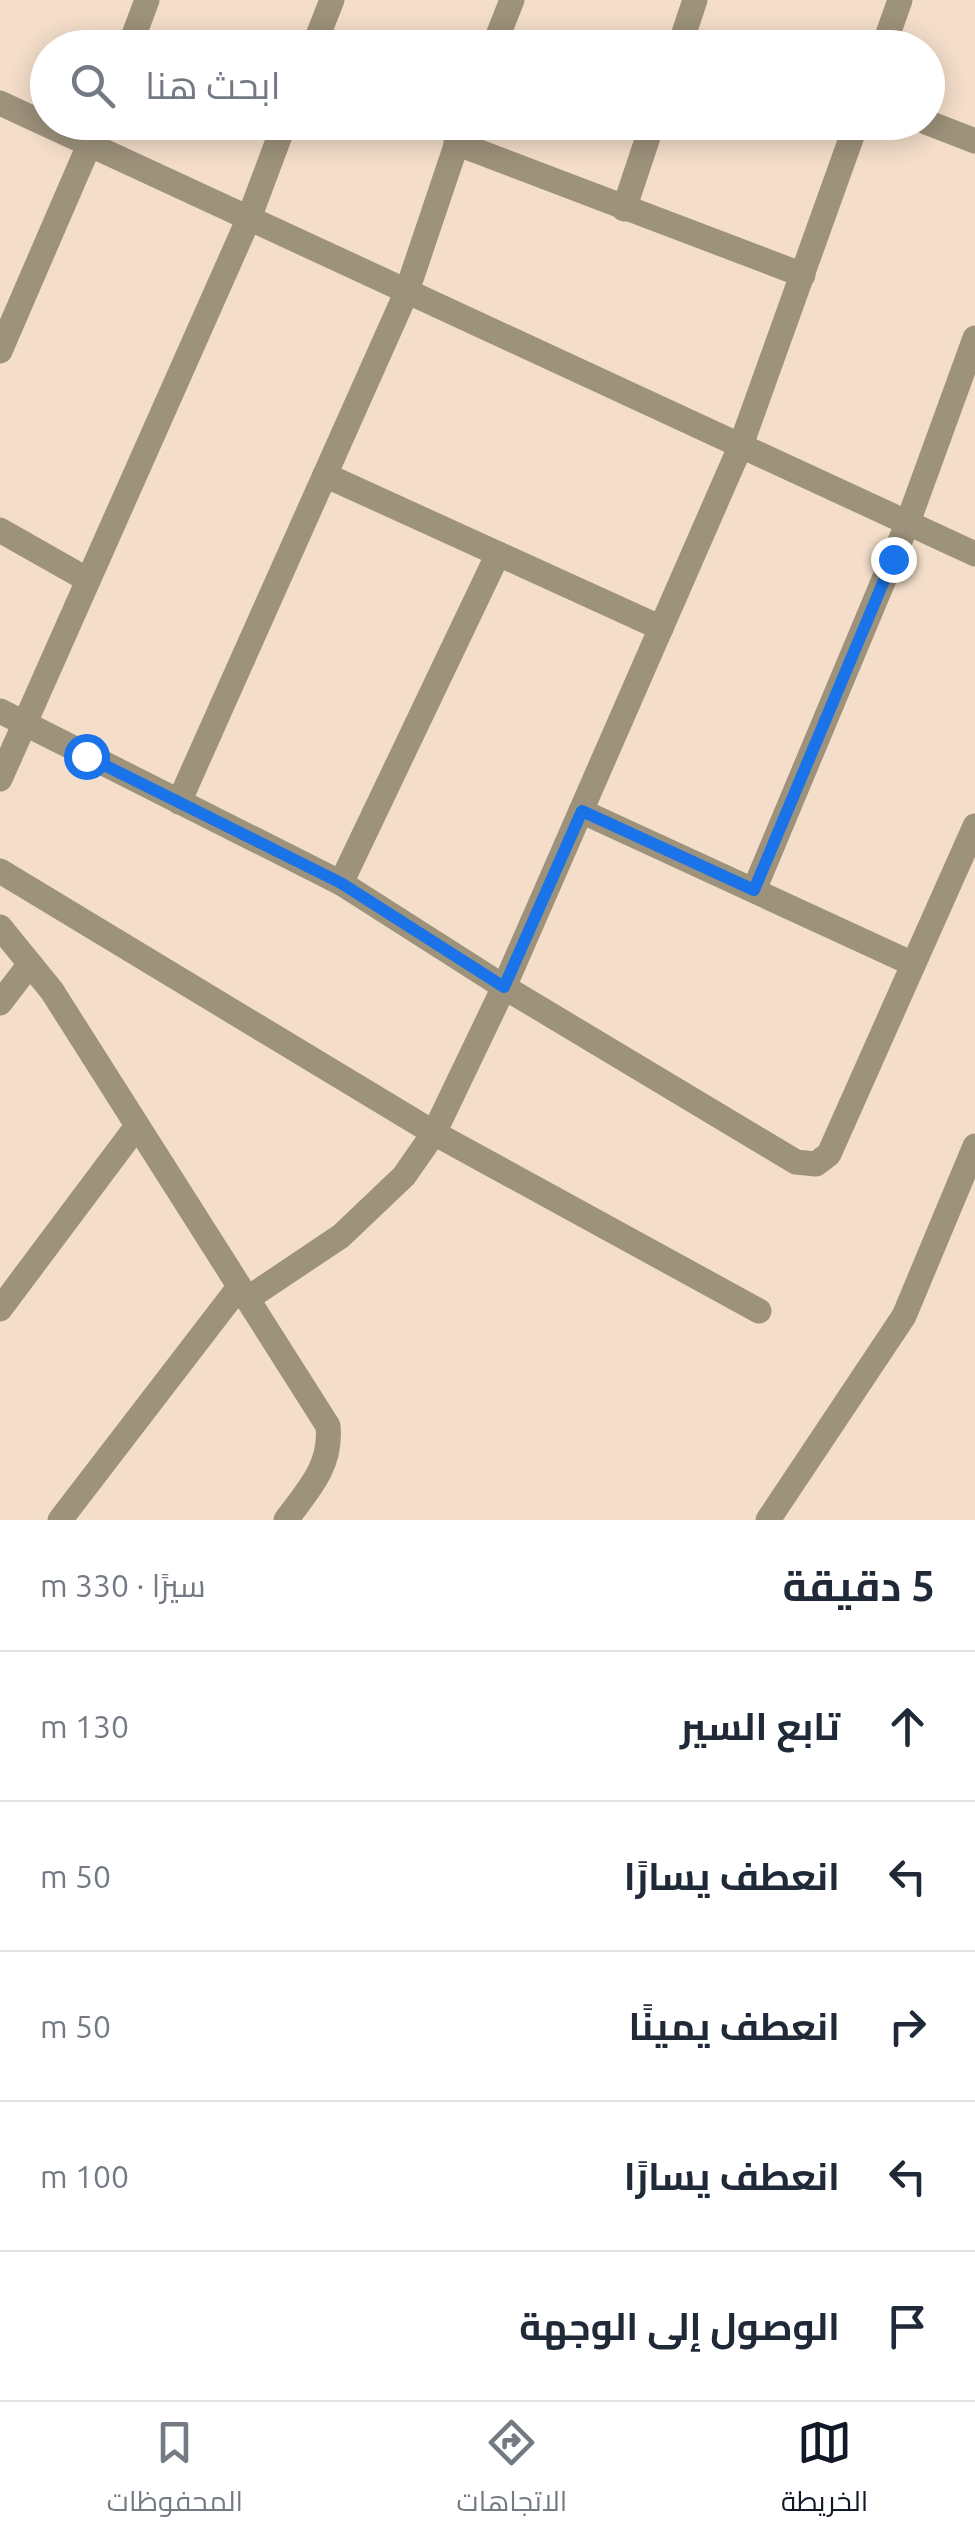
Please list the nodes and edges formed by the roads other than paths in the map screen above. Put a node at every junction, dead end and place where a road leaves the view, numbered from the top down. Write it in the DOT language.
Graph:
graph roads {
  1 [pos="147,0"];
  2 [pos="332,0"];
  3 [pos="512,0"];
  4 [pos="695,0"];
  5 [pos="900,0"];
  6 [pos="135,30"];
  7 [pos="321,30"];
  8 [pos="500,30"];
  9 [pos="685,30"];
  10 [pos="889,30"];
  11 [pos="0,103"];
  12 [pos="30,113"];
  13 [pos="945,129"];
  14 [pos="92,140"];
  15 [pos="106,140"];
  16 [pos="278,140"];
  17 [pos="458,140"];
  18 [pos="475,140"];
  19 [pos="647,140"];
  20 [pos="851,140"];
  21 [pos="975,141"];
  22 [pos="624,209"];
  23 [pos="249,218"];
  24 [pos="803,275"];
  25 [pos="408,291"];
  26 [pos="10,299"];
  27 [pos="975,338"];
  28 [pos="0,351"];
  29 [pos="741,445"];
  30 [pos="325,475"];
  31 [pos="908,522"];
  32 [pos="0,530"];
  33 [pos="498,554"];
  34 [pos="975,554"];
  35 [pos="88,580"];
  36 [pos="661,628"];
  37 [pos="0,710"];
  38 [pos="24,725"];
  39 [pos="0,779"];
  40 [pos="179,802"];
  41 [pos="582,811"];
  42 [pos="975,826"];
  43 [pos="0,871"];
  44 [pos="341,883"];
  45 [pos="754,890"];
  46 [pos="0,927"];
  47 [pos="30,964"];
  48 [pos="913,964"];
  49 [pos="504,987"];
  50 [pos="0,1003"];
  51 [pos="137,1126"];
  52 [pos="434,1132"];
  53 [pos="975,1146"];
  54 [pos="243,1293"];
  55 [pos="0,1309"];
  56 [pos="760,1311"];
  57 [pos="60,1520"];
  58 [pos="286,1520"];
  59 [pos="768,1520"];
  1 -- 6 [label="street"];
  2 -- 7 [label="street"];
  3 -- 8 [label="street"];
  4 -- 9 [label="street"];
  5 -- 10 [label="street"];
  11 -- 12 [label="street"];
  13 -- 21 [label="street"];
  14 -- 26 [label="street"];
  15 -- 23 [label="street"];
  16 -- 23 [label="street"];
  17 -- 25 [label="street"];
  18 -- 22 [label="street"];
  19 -- 22 [label="street"];
  20 -- 24 [label="street"];
  22 -- 24 [label="street"];
  23 -- 25 [label="street"];
  23 -- 35 [label="street"];
  24 -- 29 [label="street"];
  25 -- 29 [label="street"];
  25 -- 30 [label="street"];
  26 -- 28 [label="street"];
  27 -- 31 [label="street"];
  29 -- 31 [label="street"];
  29 -- 36 [label="street"];
  30 -- 33 [label="street"];
  30 -- 40 [label="street"];
  31 -- 34 [label="street"];
  31 -- 45 [label="street"];
  32 -- 35 [label="street"];
  33 -- 36 [label="street"];
  33 -- 44 [label="street"];
  35 -- 38 [label="street"];
  36 -- 41 [label="street"];
  37 -- 38 [label="street"];
  38 -- 39 [label="street"];
  38 -- 40 [label="street"];
  40 -- 44 [label="street"];
  41 -- 45 [label="street"];
  41 -- 49 [label="street"];
  42 -- 48 [label="street"];
  43 -- 52 [label="street"];
  44 -- 49 [label="street"];
  45 -- 48 [label="street"];
  46 -- 47 [label="street"];
  47 -- 50 [label="street"];
  47 -- 51 [label="street"];
  48 -- 49 [label="street"];
  49 -- 52 [label="street"];
  51 -- 54 [label="street"];
  51 -- 55 [label="street"];
  52 -- 54 [label="street"];
  52 -- 56 [label="street"];
  53 -- 59 [label="street"];
  54 -- 57 [label="street"];
  54 -- 58 [label="street"];
}
